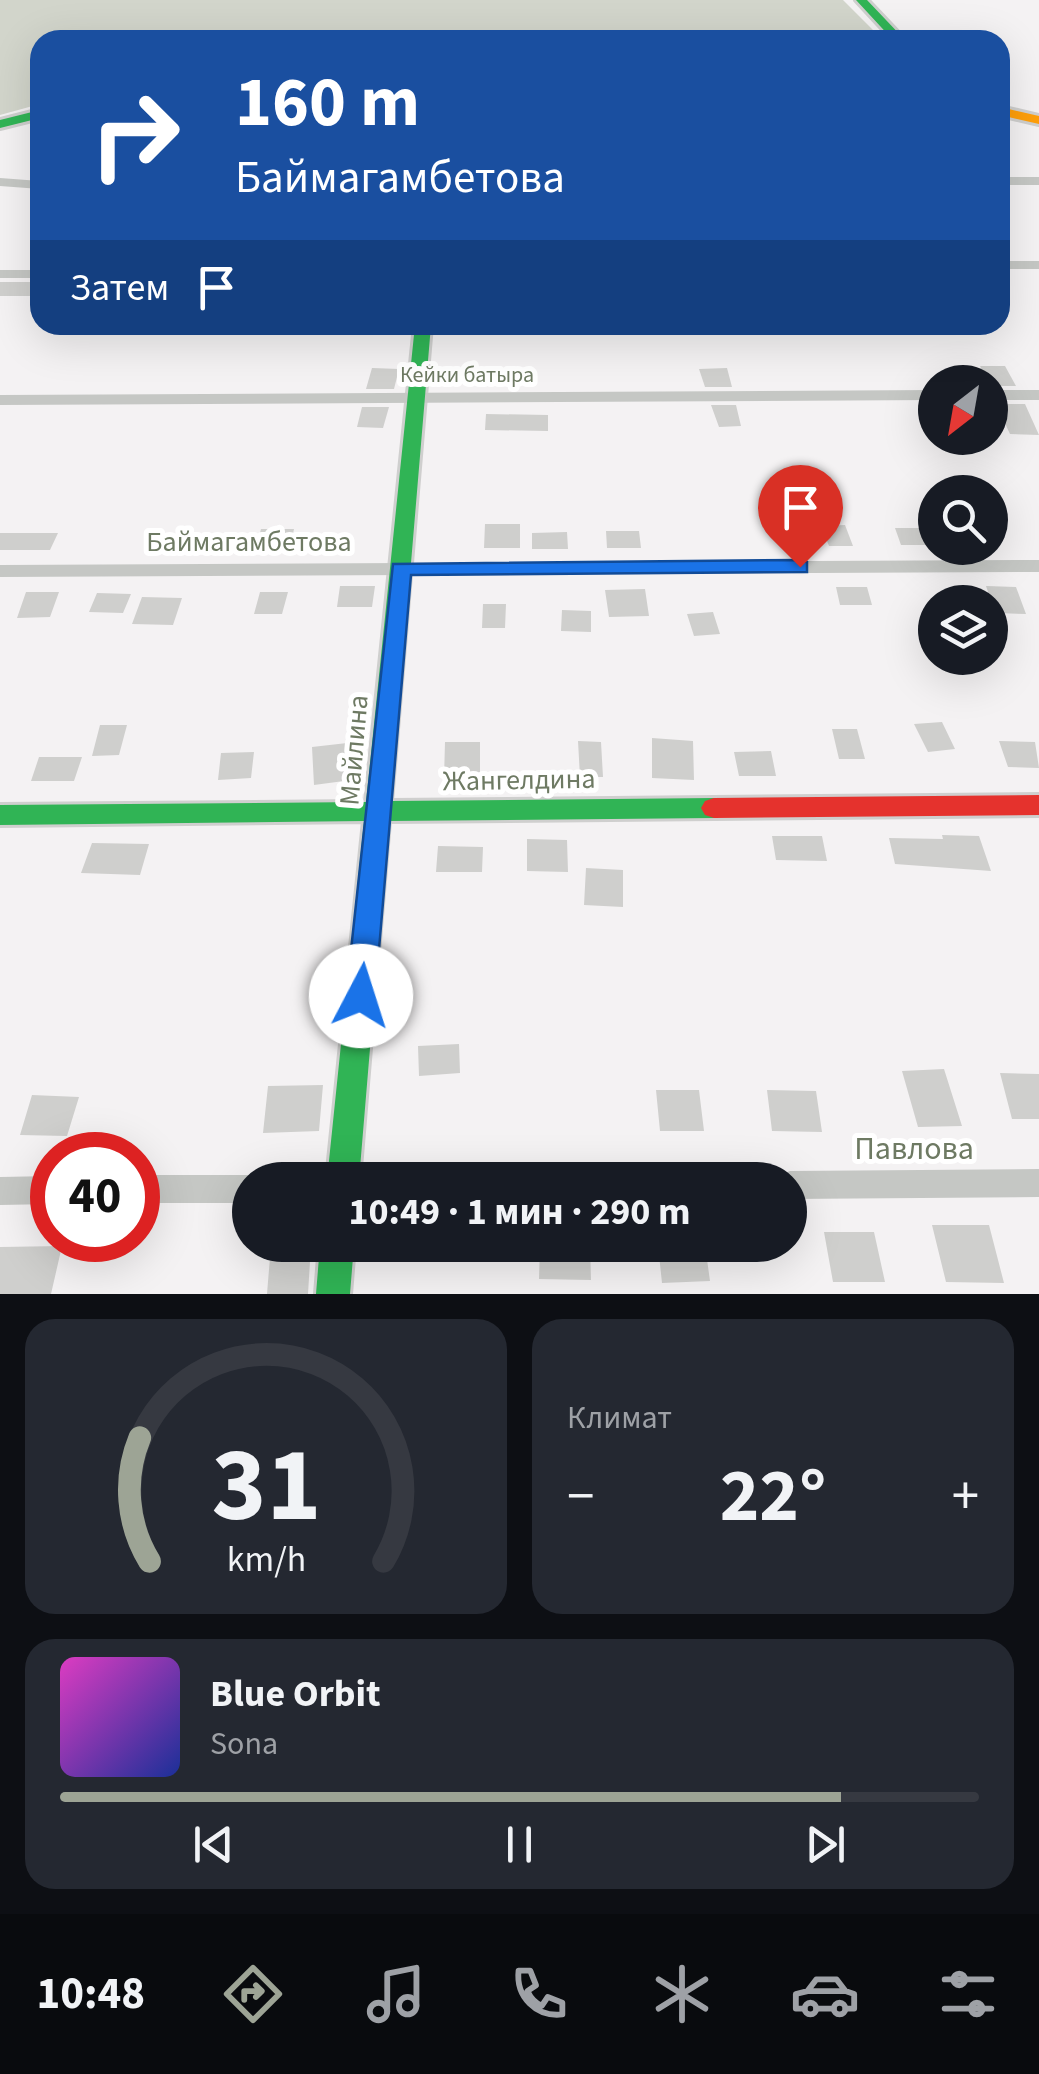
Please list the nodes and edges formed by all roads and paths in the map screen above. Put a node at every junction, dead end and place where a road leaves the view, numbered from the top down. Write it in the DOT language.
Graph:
graph roads {
  1 [pos="860,0"];
  2 [pos="889,30"];
  3 [pos="1010,113"];
  4 [pos="30,116"];
  5 [pos="1039,120"];
  6 [pos="0,124"];
  7 [pos="1010,181"];
  8 [pos="1039,181"];
  9 [pos="0,182"];
  10 [pos="30,184"];
  11 [pos="1010,265"];
  12 [pos="1039,265"];
  13 [pos="0,274"];
  14 [pos="30,274"];
  15 [pos="422,335"];
  16 [pos="1039,394"];
  17 [pos="918,395"];
  18 [pos="1008,395"];
  19 [pos="416,398"];
  20 [pos="0,400"];
  21 [pos="1039,566"];
  22 [pos="400,569"];
  23 [pos="0,571"];
  24 [pos="1039,805"];
  25 [pos="378,811"];
  26 [pos="0,815"];
  27 [pos="346,1162"];
  28 [pos="1039,1183"];
  29 [pos="807,1185"];
  30 [pos="232,1189"];
  31 [pos="0,1190"];
  32 [pos="30,1190"];
  33 [pos="160,1190"];
  34 [pos="336,1262"];
  35 [pos="333,1294"];
  1 -- 2 [label="street"];
  3 -- 5 [label="street"];
  4 -- 6 [label="street"];
  7 -- 8 [label="street"];
  9 -- 10 [label="street"];
  11 -- 12 [label="street"];
  13 -- 14 [label="street"];
  15 -- 19 [label="street, Майлина"];
  16 -- 18 [label="street"];
  17 -- 19 [label="street, Кейки батыра"];
  19 -- 20 [label="street, Кейки батыра"];
  19 -- 22 [label="street, Майлина"];
  21 -- 22 [label="street, Баймагамбетова"];
  22 -- 23 [label="street, Баймагамбетова"];
  22 -- 25 [label="street, Майлина"];
  24 -- 25 [label="street, Жангелдина"];
  25 -- 26 [label="street, Жангелдина"];
  25 -- 27 [label="street, Майлина"];
  28 -- 29 [label="street, Павлова"];
  30 -- 33 [label="street"];
  31 -- 32 [label="street"];
  34 -- 35 [label="street"];
}
